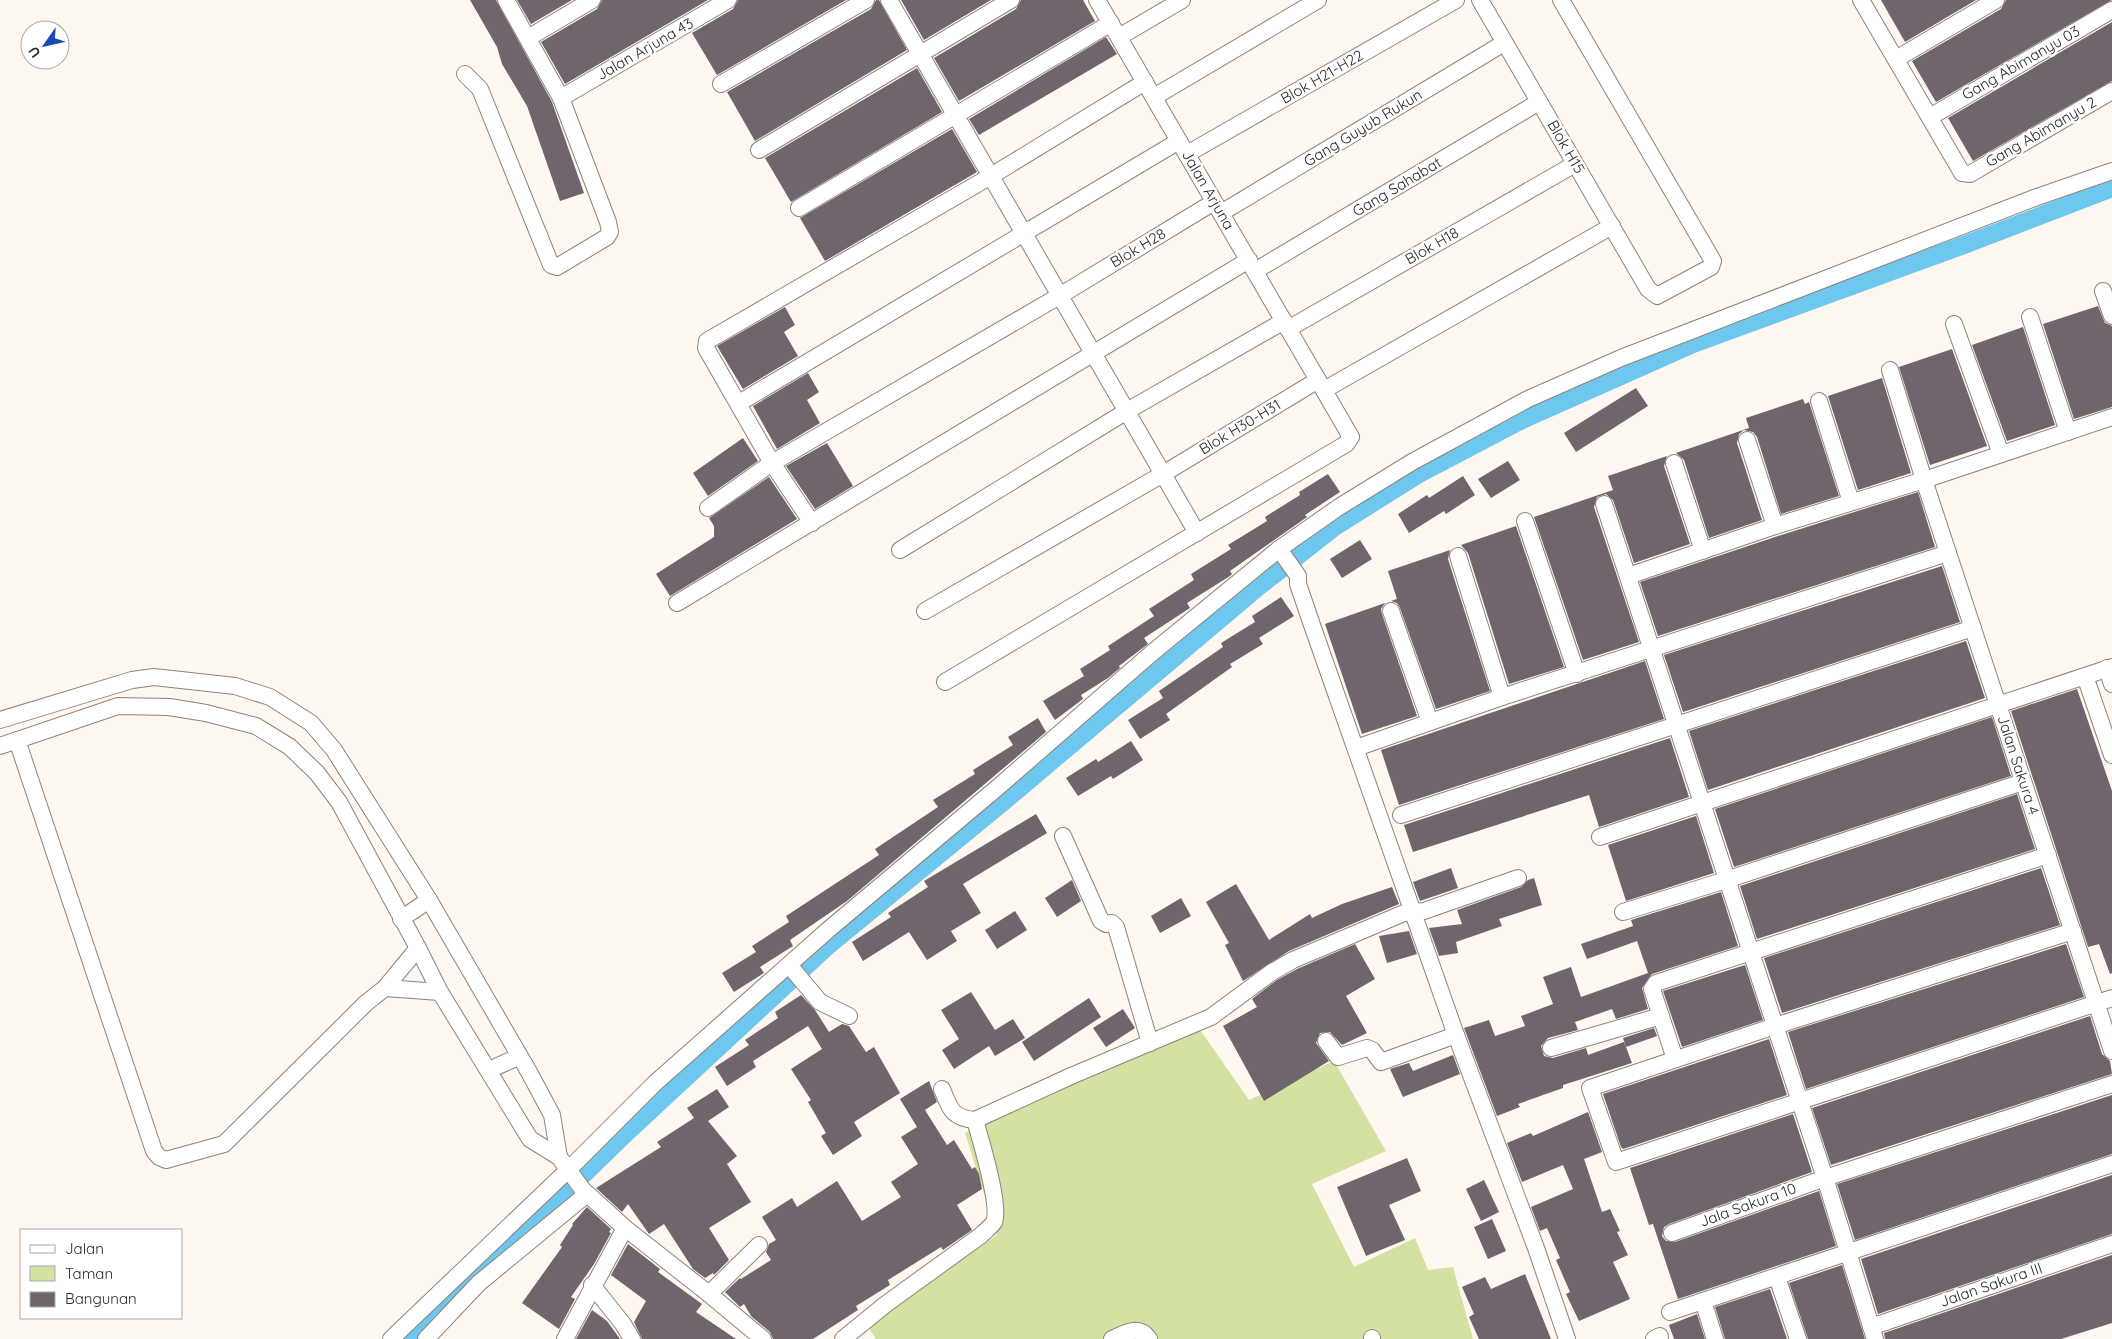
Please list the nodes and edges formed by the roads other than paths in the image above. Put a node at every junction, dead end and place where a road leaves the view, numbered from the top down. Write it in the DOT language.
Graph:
graph roads {
  1 [pos="506,0"];
  2 [pos="592,0"];
  3 [pos="728,0"];
  4 [pos="866,0"];
  5 [pos="889,0"];
  6 [pos="1011,0"];
  7 [pos="1097,0"];
  8 [pos="1182,0"];
  9 [pos="1318,0"];
  10 [pos="1456,0"];
  11 [pos="1480,0"];
  12 [pos="1560,0"];
  13 [pos="1861,0"];
  14 [pos="1996,0"];
  15 [pos="2112,10"];
  16 [pos="1115,30"];
  17 [pos="528,38"];
  18 [pos="1504,43"];
  19 [pos="920,52"];
  20 [pos="1896,59"];
  21 [pos="465,74"];
  22 [pos="1145,82"];
  23 [pos="721,84"];
  24 [pos="2112,91"];
  25 [pos="562,98"];
  26 [pos="1154,98"];
  27 [pos="1540,102"];
  28 [pos="957,115"];
  29 [pos="1930,117"];
  30 [pos="1183,147"];
  31 [pos="759,150"];
  32 [pos="1575,164"];
  33 [pos="2112,171"];
  34 [pos="991,176"];
  35 [pos="1218,207"];
  36 [pos="799,208"];
  37 [pos="1612,226"];
  38 [pos="1024,234"];
  39 [pos="1252,266"];
  40 [pos="2103,290"];
  41 [pos="1061,295"];
  42 [pos="2112,316"];
  43 [pos="2030,317"];
  44 [pos="1954,324"];
  45 [pos="1286,325"];
  46 [pos="1094,352"];
  47 [pos="1890,370"];
  48 [pos="1321,385"];
  49 [pos="1819,401"];
  50 [pos="739,403"];
  51 [pos="1127,411"];
  52 [pos="2112,417"];
  53 [pos="2068,432"];
  54 [pos="1747,440"];
  55 [pos="2001,454"];
  56 [pos="1674,462"];
  57 [pos="772,463"];
  58 [pos="1163,474"];
  59 [pos="1924,480"];
  60 [pos="1851,502"];
  61 [pos="1604,504"];
  62 [pos="708,508"];
  63 [pos="1525,521"];
  64 [pos="812,523"];
  65 [pos="1775,526"];
  66 [pos="1196,533"];
  67 [pos="900,550"];
  68 [pos="1704,551"];
  69 [pos="1282,553"];
  70 [pos="1948,553"];
  71 [pos="1458,556"];
  72 [pos="1628,576"];
  73 [pos="677,603"];
  74 [pos="925,611"];
  75 [pos="1391,611"];
  76 [pos="1972,628"];
  77 [pos="1651,651"];
  78 [pos="2109,668"];
  79 [pos="1577,674"];
  80 [pos="2085,676"];
  81 [pos="946,682"];
  82 [pos="2112,684"];
  83 [pos="1502,697"];
  84 [pos="1998,705"];
  85 [pos="0,720"];
  86 [pos="1430,722"];
  87 [pos="1676,726"];
  88 [pos="17,740"];
  89 [pos="0,746"];
  90 [pos="1356,748"];
  91 [pos="2112,755"];
  92 [pos="2023,782"];
  93 [pos="1701,803"];
  94 [pos="1401,815"];
  95 [pos="1063,836"];
  96 [pos="1600,837"];
  97 [pos="2048,855"];
  98 [pos="1518,878"];
  99 [pos="1726,880"];
  100 [pos="429,900"];
  101 [pos="1414,911"];
  102 [pos="1623,912"];
  103 [pos="401,919"];
  104 [pos="2073,932"];
  105 [pos="418,948"];
  106 [pos="1750,953"];
  107 [pos="791,967"];
  108 [pos="385,988"];
  109 [pos="440,992"];
  110 [pos="2112,998"];
  111 [pos="2096,1003"];
  112 [pos="849,1016"];
  113 [pos="1661,1016"];
  114 [pos="1775,1026"];
  115 [pos="1456,1035"];
  116 [pos="1326,1042"];
  117 [pos="1150,1043"];
  118 [pos="1550,1048"];
  119 [pos="2112,1051"];
  120 [pos="518,1057"];
  121 [pos="1675,1059"];
  122 [pos="489,1070"];
  123 [pos="2112,1084"];
  124 [pos="942,1089"];
  125 [pos="1799,1101"];
  126 [pos="975,1120"];
  127 [pos="2112,1164"];
  128 [pos="566,1168"];
  129 [pos="1824,1178"];
  130 [pos="585,1192"];
  131 [pos="625,1228"];
  132 [pos="1672,1233"];
  133 [pos="2112,1244"];
  134 [pos="759,1245"];
  135 [pos="1847,1254"];
  136 [pos="1777,1277"];
  137 [pos="594,1287"];
  138 [pos="710,1294"];
  139 [pos="1703,1301"];
  140 [pos="1670,1312"];
  141 [pos="1873,1333"];
  142 [pos="391,1339"];
  143 [pos="426,1339"];
  144 [pos="564,1339"];
  145 [pos="632,1339"];
  146 [pos="763,1339"];
  147 [pos="843,1339"];
  148 [pos="1112,1339"];
  149 [pos="1149,1339"];
  150 [pos="1567,1339"];
  151 [pos="1715,1339"];
  152 [pos="1798,1339"];
  1 -- 17 [label="street"];
  2 -- 17 [label="street"];
  3 -- 25 [label="street, Jalan Arjuna 43"];
  4 -- 23 [label="street"];
  5 -- 19 [label="street"];
  6 -- 19 [label="street"];
  7 -- 16 [label="street, Jalan Arjuna"];
  8 -- 16 [label="street"];
  9 -- 26 [label="street"];
  10 -- 30 [label="street, Blok H21-H22"];
  11 -- 18 [label="street, Blok H15"];
  12 -- 37 [label="street, Blok H15"];
  13 -- 20 [label="street"];
  14 -- 20 [label="street"];
  15 -- 29 [label="street, Gang Abimanyu 03"];
  16 -- 22 [label="street, Jalan Arjuna"];
  16 -- 28 [label="street"];
  17 -- 25 [label="street"];
  18 -- 27 [label="street, Blok H15"];
  18 -- 35 [label="street, Gang Guyub Rukun"];
  19 -- 28 [label="street"];
  19 -- 31 [label="street"];
  20 -- 29 [label="street"];
  21 -- 25 [label="street"];
  22 -- 26 [label="street, Jalan Arjuna"];
  22 -- 34 [label="street"];
  24 -- 29 [label="street, Gang Abimanyu 2"];
  26 -- 30 [label="street, Jalan Arjuna"];
  27 -- 32 [label="street, Blok H15"];
  27 -- 39 [label="street, Gang Sahabat"];
  28 -- 34 [label="street"];
  28 -- 36 [label="street"];
  30 -- 35 [label="street, Jalan Arjuna"];
  30 -- 38 [label="street, Blok H21-H22"];
  32 -- 37 [label="street, Blok H15"];
  32 -- 45 [label="street, Blok H18"];
  33 -- 69 [label="street"];
  34 -- 38 [label="street"];
  34 -- 50 [label="street"];
  35 -- 39 [label="street, Jalan Arjuna"];
  35 -- 41 [label="street, Blok H28"];
  37 -- 48 [label="street, Blok H30-H31"];
  38 -- 41 [label="street"];
  38 -- 50 [label="street, Blok H21-H22"];
  39 -- 45 [label="street, Jalan Arjuna"];
  39 -- 46 [label="street, Gang Sahabat"];
  40 -- 42 [label="street"];
  41 -- 46 [label="street"];
  41 -- 57 [label="street, Blok H28"];
  43 -- 53 [label="street"];
  44 -- 55 [label="street"];
  45 -- 48 [label="street, Jalan Arjuna"];
  45 -- 51 [label="street, Blok H18"];
  46 -- 51 [label="street"];
  46 -- 64 [label="street, Gang Sahabat"];
  47 -- 59 [label="street, Jalan Sakura 4"];
  48 -- 58 [label="street, Blok H30-H31"];
  48 -- 66 [label="street, Jalan Arjuna"];
  49 -- 60 [label="street"];
  50 -- 57 [label="street"];
  51 -- 58 [label="street"];
  51 -- 67 [label="street, Blok H18"];
  52 -- 53 [label="street"];
  53 -- 55 [label="street"];
  54 -- 65 [label="street"];
  55 -- 59 [label="street"];
  56 -- 68 [label="street"];
  57 -- 62 [label="street, Blok H28"];
  57 -- 64 [label="street"];
  58 -- 66 [label="street"];
  58 -- 74 [label="street, Blok H30-H31"];
  59 -- 60 [label="street"];
  59 -- 70 [label="street, Jalan Sakura 4"];
  60 -- 65 [label="street"];
  61 -- 72 [label="street"];
  63 -- 79 [label="street"];
  64 -- 73 [label="street, Gang Sahabat"];
  65 -- 68 [label="street"];
  66 -- 81 [label="street"];
  68 -- 72 [label="street"];
  69 -- 90 [label="street"];
  69 -- 107 [label="street"];
  70 -- 76 [label="street, Jalan Sakura 4"];
  70 -- 77 [label="street"];
  71 -- 83 [label="street"];
  72 -- 77 [label="street"];
  75 -- 86 [label="street"];
  76 -- 84 [label="street, Jalan Sakura 4"];
  76 -- 87 [label="street"];
  77 -- 79 [label="street"];
  77 -- 87 [label="street"];
  78 -- 80 [label="street"];
  78 -- 82 [label="street"];
  79 -- 83 [label="street"];
  80 -- 84 [label="street"];
  80 -- 91 [label="street"];
  83 -- 86 [label="street"];
  84 -- 92 [label="street, Jalan Sakura 4"];
  84 -- 93 [label="street"];
  85 -- 100 [label="street"];
  86 -- 90 [label="street"];
  87 -- 93 [label="street"];
  87 -- 94 [label="street"];
  88 -- 89 [label="street"];
  88 -- 103 [label="street"];
  88 -- 108 [label="street"];
  90 -- 101 [label="street"];
  92 -- 97 [label="street, Jalan Sakura 4"];
  92 -- 99 [label="street"];
  93 -- 96 [label="street"];
  93 -- 99 [label="street"];
  95 -- 117 [label="street"];
  97 -- 104 [label="street, Jalan Sakura 4"];
  97 -- 106 [label="street"];
  98 -- 101 [label="street"];
  99 -- 102 [label="street"];
  99 -- 106 [label="street"];
  100 -- 103 [label="street"];
  100 -- 120 [label="street"];
  101 -- 115 [label="street"];
  101 -- 117 [label="street"];
  103 -- 105 [label="street"];
  104 -- 111 [label="street, Jalan Sakura 4"];
  104 -- 114 [label="street"];
  105 -- 108 [label="street"];
  105 -- 109 [label="street"];
  106 -- 113 [label="street"];
  106 -- 114 [label="street"];
  107 -- 112 [label="street"];
  107 -- 128 [label="street"];
  108 -- 109 [label="street"];
  109 -- 122 [label="street"];
  110 -- 111 [label="street"];
  111 -- 119 [label="street, Jalan Sakura 4"];
  111 -- 125 [label="street"];
  113 -- 118 [label="street"];
  113 -- 121 [label="street"];
  114 -- 121 [label="street"];
  114 -- 125 [label="street"];
  115 -- 116 [label="street"];
  115 -- 150 [label="street"];
  117 -- 126 [label="street"];
  120 -- 122 [label="street"];
  120 -- 128 [label="street"];
  121 -- 125 [label="street"];
  122 -- 128 [label="street"];
  123 -- 129 [label="street, Jala Sakura 10"];
  124 -- 126 [label="street"];
  125 -- 129 [label="street"];
  126 -- 147 [label="street"];
  127 -- 135 [label="street"];
  128 -- 130 [label="street"];
  128 -- 142 [label="street"];
  129 -- 132 [label="street, Jala Sakura 10"];
  129 -- 135 [label="street"];
  130 -- 131 [label="street"];
  130 -- 143 [label="street"];
  131 -- 137 [label="street"];
  131 -- 138 [label="street"];
  133 -- 141 [label="street, Jalan Sakura III"];
  134 -- 138 [label="street"];
  135 -- 136 [label="street"];
  135 -- 141 [label="street"];
  136 -- 139 [label="street"];
  136 -- 152 [label="street"];
  137 -- 144 [label="street"];
  137 -- 145 [label="street"];
  138 -- 146 [label="street"];
  139 -- 140 [label="street"];
  139 -- 151 [label="street"];
  148 -- 149 [label="street"];
}
